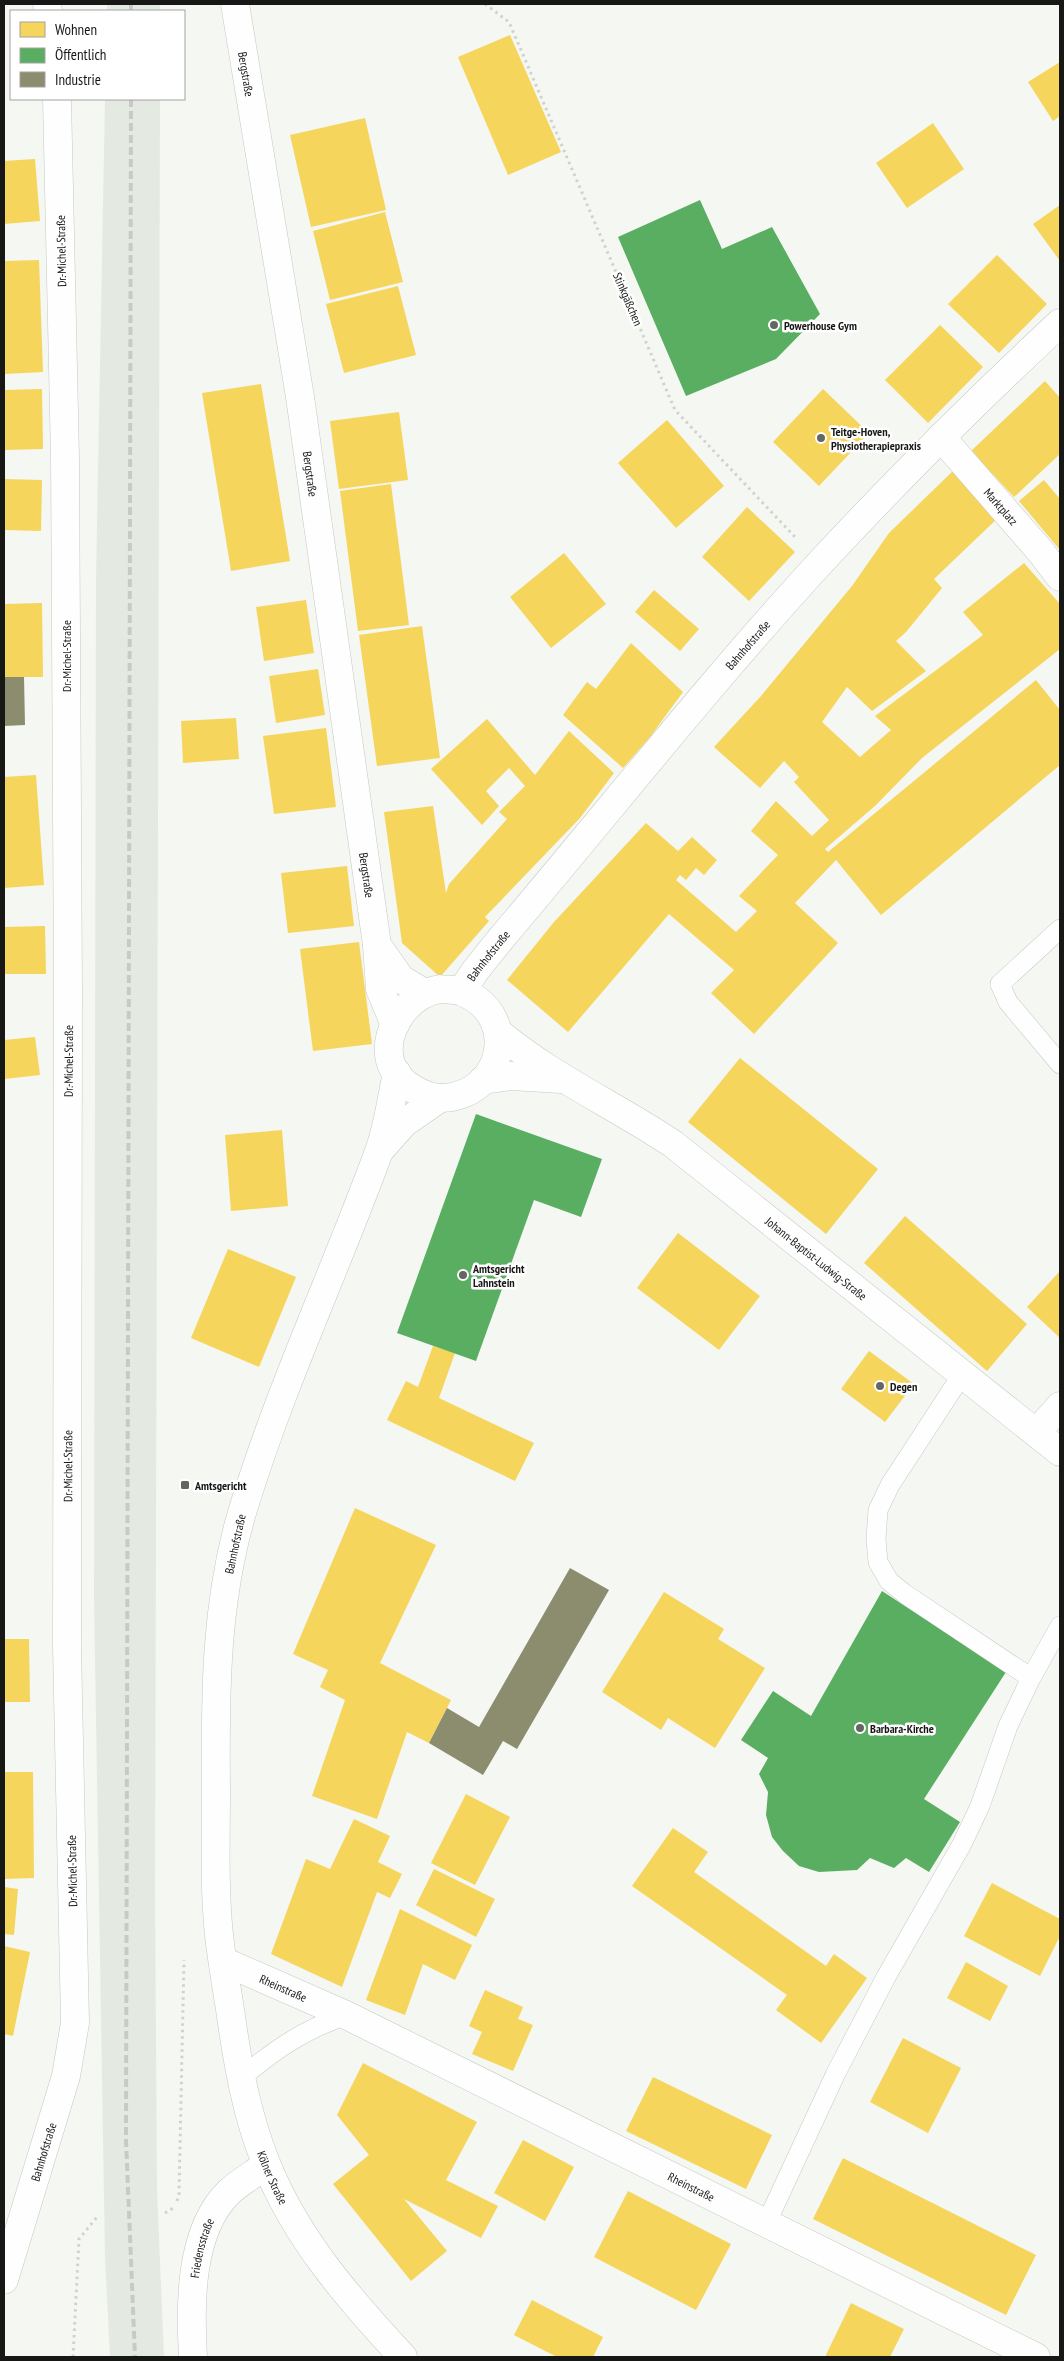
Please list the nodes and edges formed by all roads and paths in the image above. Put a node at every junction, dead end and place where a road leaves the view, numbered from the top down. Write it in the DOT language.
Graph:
graph roads {
  1 [pos="235,4"];
  2 [pos="485,4"];
  3 [pos="57,100"];
  4 [pos="1060,323"];
  5 [pos="941,437"];
  6 [pos="820,563"];
  7 [pos="1060,577"];
  8 [pos="1060,929"];
  9 [pos="376,945"];
  10 [pos="462,991"];
  11 [pos="424,993"];
  12 [pos="395,1025"];
  13 [pos="499,1033"];
  14 [pos="1060,1064"];
  15 [pos="397,1074"];
  16 [pos="484,1080"];
  17 [pos="563,1080"];
  18 [pos="440,1098"];
  19 [pos="380,1151"];
  20 [pos="963,1373"];
  21 [pos="1060,1406"];
  22 [pos="1037,1432"];
  23 [pos="1060,1452"];
  24 [pos="1060,1626"];
  25 [pos="1031,1678"];
  26 [pos="184,1956"];
  27 [pos="222,1960"];
  28 [pos="346,2015"];
  29 [pos="75,2023"];
  30 [pos="241,2078"];
  31 [pos="266,2165"];
  32 [pos="165,2213"];
  33 [pos="97,2217"];
  34 [pos="766,2224"];
  35 [pos="4,2280"];
  36 [pos="73,2357"];
  37 [pos="193,2357"];
  38 [pos="403,2357"];
  39 [pos="1036,2357"];
  1 -- 9 [label="street, Bergstraße"];
  2 -- 6 [label="path, Stinkgäßchen"];
  3 -- 29 [label="street, Dr.-Michel-Straße"];
  4 -- 5 [label="street, Bahnhofstraße"];
  5 -- 6 [label="street, Bahnhofstraße"];
  5 -- 7 [label="street, Marktplatz"];
  6 -- 10 [label="street, Bahnhofstraße"];
  8 -- 14 [label="lane"];
  9 -- 11 [label="street, Bergstraße"];
  9 -- 12 [label="street, Bergstraße"];
  10 -- 11 [label="street, Bahnhofstraße"];
  10 -- 13 [label="street, Bahnhofstraße"];
  11 -- 12 [label="street, Bahnhofstraße"];
  12 -- 15 [label="street, Bahnhofstraße"];
  13 -- 16 [label="street, Bahnhofstraße"];
  13 -- 17 [label="street, Johann-Baptist-Ludwig-Straße"];
  15 -- 18 [label="street, Bahnhofstraße"];
  15 -- 19 [label="street, Bahnhofstraße"];
  16 -- 17 [label="street, Johann-Baptist-Ludwig-Straße"];
  16 -- 18 [label="street, Bahnhofstraße"];
  17 -- 20 [label="street, Johann-Baptist-Ludwig-Straße"];
  18 -- 19 [label="street, Bahnhofstraße"];
  19 -- 27 [label="street, Bahnhofstraße"];
  20 -- 22 [label="street, Johann-Baptist-Ludwig-Straße"];
  20 -- 25 [label="lane"];
  21 -- 22 [label="street"];
  22 -- 23 [label="street, Johann-Baptist-Ludwig-Straße"];
  24 -- 25 [label="lane"];
  25 -- 34 [label="lane"];
  26 -- 32 [label="path"];
  27 -- 28 [label="street, Rheinstraße"];
  27 -- 30 [label="street, Kölner Straße"];
  28 -- 30 [label="lane"];
  28 -- 34 [label="street, Rheinstraße"];
  29 -- 35 [label="street, Bahnhofstraße"];
  30 -- 31 [label="street, Kölner Straße"];
  31 -- 37 [label="street, Friedensstraße"];
  31 -- 38 [label="street, Kölner Straße"];
  33 -- 36 [label="path"];
  34 -- 39 [label="street, Rheinstraße"];
}
